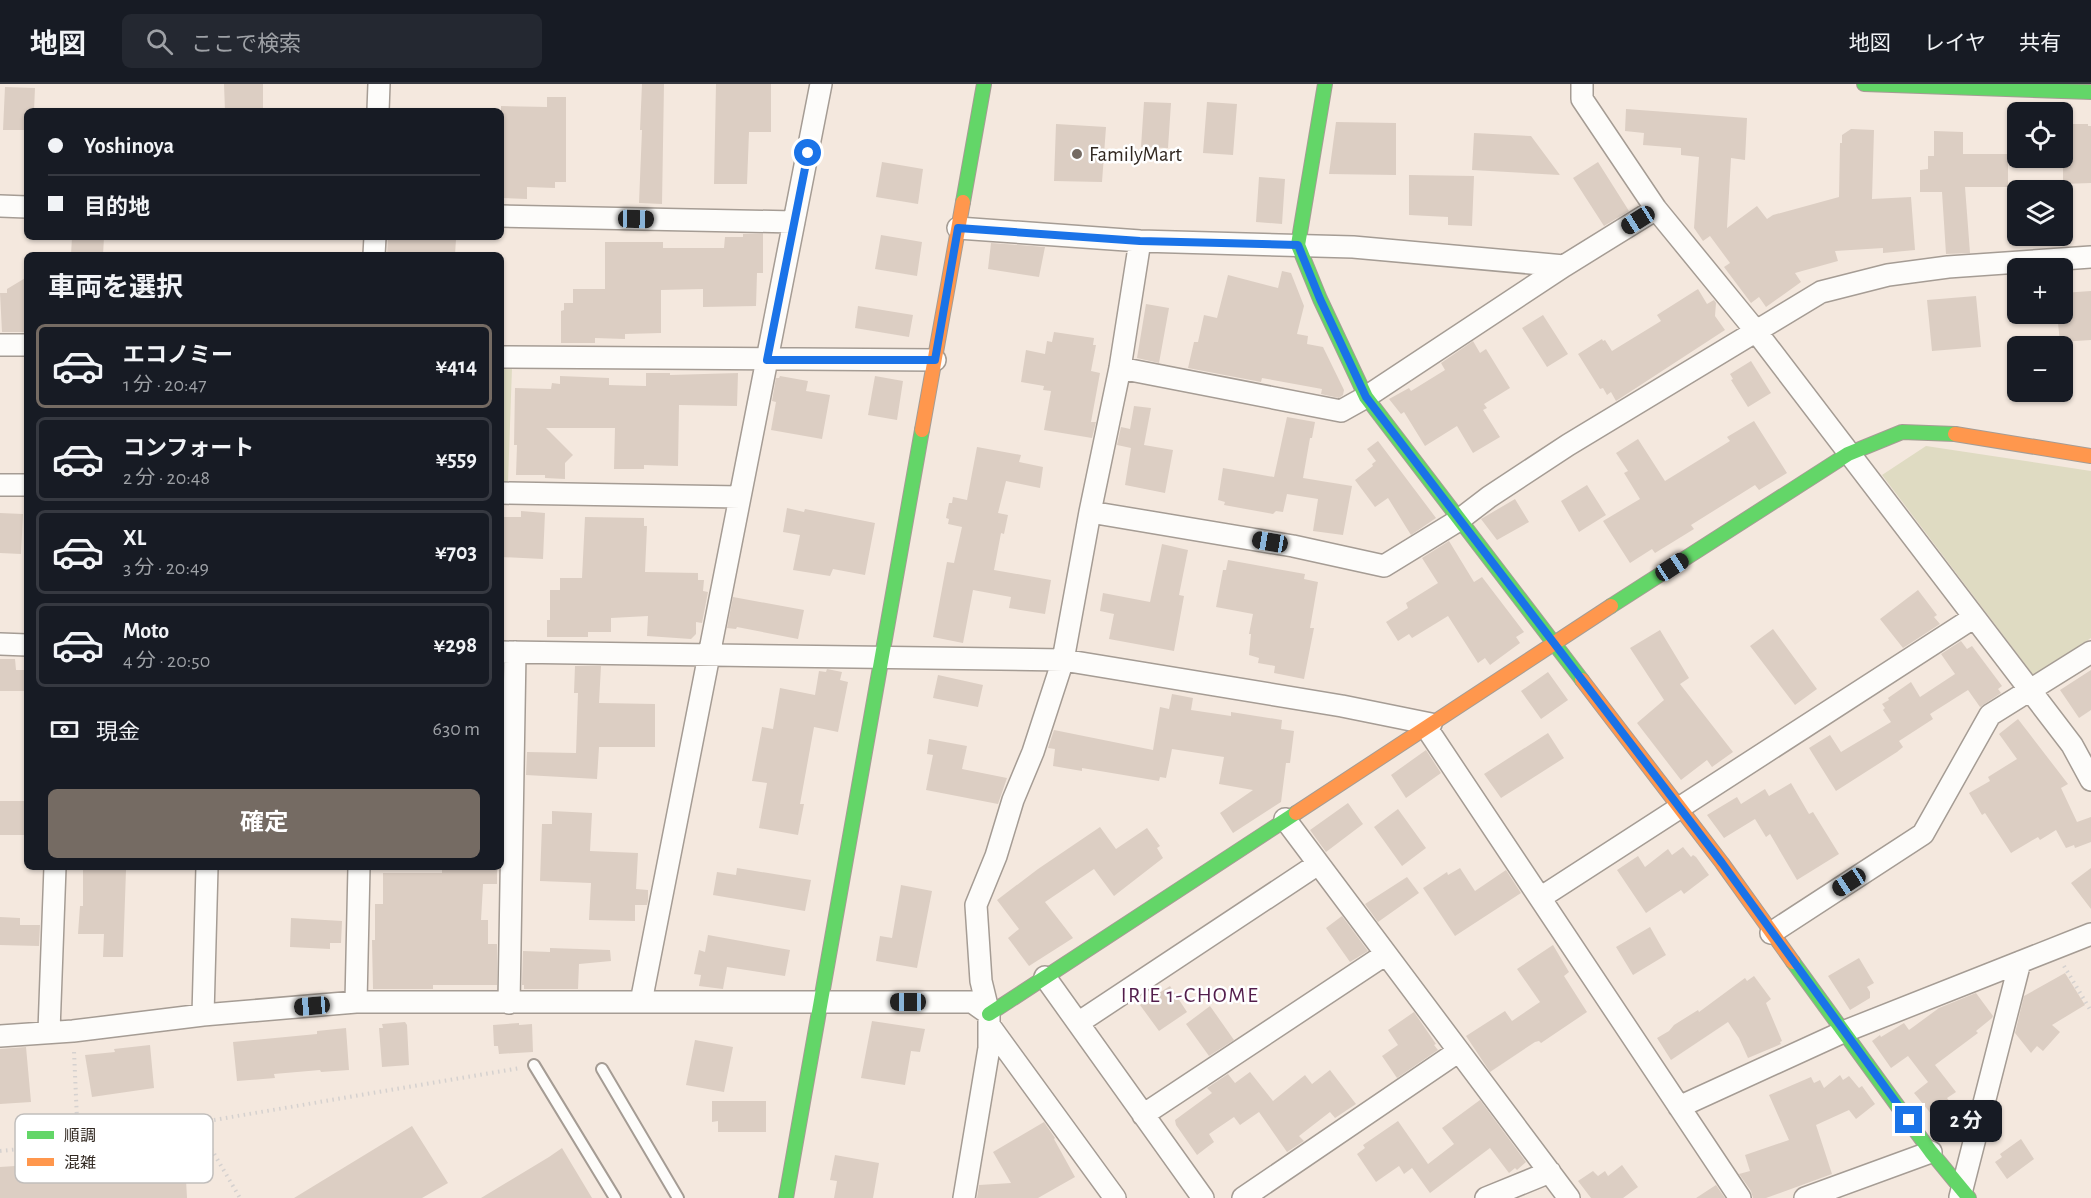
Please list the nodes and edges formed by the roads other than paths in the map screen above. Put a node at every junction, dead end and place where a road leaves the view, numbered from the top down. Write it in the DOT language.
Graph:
graph roads {
  1 [pos="379,84"];
  2 [pos="821,84"];
  3 [pos="984,84"];
  4 [pos="1325,84"];
  5 [pos="1582,84"];
  6 [pos="1864,84"];
  7 [pos="2091,92"];
  8 [pos="378,108"];
  9 [pos="0,206"];
  10 [pos="24,207"];
  11 [pos="1656,209"];
  12 [pos="504,216"];
  13 [pos="794,222"];
  14 [pos="958,228"];
  15 [pos="1140,241"];
  16 [pos="1298,245"];
  17 [pos="2091,257"];
  18 [pos="1564,266"];
  19 [pos="1755,330"];
  20 [pos="0,345"];
  21 [pos="24,345"];
  22 [pos="504,357"];
  23 [pos="767,360"];
  24 [pos="935,360"];
  25 [pos="1120,368"];
  26 [pos="1366,397"];
  27 [pos="1848,454"];
  28 [pos="2091,456"];
  29 [pos="0,485"];
  30 [pos="24,485"];
  31 [pos="504,493"];
  32 [pos="740,497"];
  33 [pos="1090,512"];
  34 [pos="1459,520"];
  35 [pos="1973,618"];
  36 [pos="1554,643"];
  37 [pos="0,644"];
  38 [pos="24,645"];
  39 [pos="508,652"];
  40 [pos="2091,652"];
  41 [pos="709,655"];
  42 [pos="882,657"];
  43 [pos="1062,660"];
  44 [pos="2030,692"];
  45 [pos="1429,725"];
  46 [pos="2091,780"];
  47 [pos="1680,808"];
  48 [pos="1285,819"];
  49 [pos="1318,864"];
  50 [pos="55,870"];
  51 [pos="207,870"];
  52 [pos="359,870"];
  53 [pos="1540,898"];
  54 [pos="1771,933"];
  55 [pos="2091,934"];
  56 [pos="1386,954"];
  57 [pos="2020,962"];
  58 [pos="1045,977"];
  59 [pos="356,1002"];
  60 [pos="641,1002"];
  61 [pos="509,1003"];
  62 [pos="821,1003"];
  63 [pos="203,1015"];
  64 [pos="989,1019"];
  65 [pos="1078,1023"];
  66 [pos="49,1031"];
  67 [pos="1843,1032"];
  68 [pos="0,1036"];
  69 [pos="1459,1051"];
  70 [pos="534,1065"];
  71 [pos="602,1069"];
  72 [pos="1679,1107"];
  73 [pos="1143,1115"];
  74 [pos="1931,1152"];
  75 [pos="1550,1172"];
  76 [pos="1964,1195"];
  77 [pos="615,1198"];
  78 [pos="678,1198"];
  79 [pos="786,1198"];
  80 [pos="964,1198"];
  81 [pos="1115,1198"];
  82 [pos="1203,1198"];
  83 [pos="1243,1198"];
  84 [pos="1486,1198"];
  85 [pos="1569,1198"];
  86 [pos="1740,1198"];
  87 [pos="1805,1198"];
  1 -- 8 [label="street"];
  2 -- 13 [label="street"];
  3 -- 14 [label="street"];
  4 -- 16 [label="street"];
  5 -- 11 [label="street"];
  6 -- 7 [label="street"];
  9 -- 10 [label="street"];
  11 -- 18 [label="street"];
  11 -- 19 [label="street"];
  12 -- 13 [label="street"];
  13 -- 23 [label="street"];
  14 -- 15 [label="street"];
  14 -- 24 [label="street"];
  15 -- 16 [label="street"];
  15 -- 25 [label="street"];
  16 -- 18 [label="street"];
  16 -- 26 [label="street"];
  17 -- 19 [label="street"];
  18 -- 26 [label="street"];
  19 -- 27 [label="street"];
  19 -- 34 [label="street"];
  20 -- 21 [label="street"];
  22 -- 23 [label="street"];
  23 -- 24 [label="street"];
  23 -- 32 [label="street"];
  24 -- 42 [label="street"];
  25 -- 26 [label="street"];
  25 -- 33 [label="street"];
  26 -- 34 [label="street"];
  27 -- 28 [label="street"];
  27 -- 35 [label="street"];
  27 -- 36 [label="street"];
  29 -- 30 [label="street"];
  31 -- 32 [label="street"];
  32 -- 41 [label="street"];
  33 -- 34 [label="street"];
  33 -- 43 [label="street"];
  34 -- 36 [label="street"];
  35 -- 44 [label="street"];
  35 -- 47 [label="street"];
  36 -- 45 [label="street"];
  36 -- 47 [label="street"];
  37 -- 38 [label="street"];
  39 -- 41 [label="street"];
  39 -- 61 [label="street"];
  40 -- 44 [label="street"];
  41 -- 42 [label="street"];
  41 -- 60 [label="street"];
  42 -- 43 [label="street"];
  42 -- 62 [label="street"];
  43 -- 45 [label="street"];
  43 -- 64 [label="street"];
  44 -- 46 [label="street"];
  44 -- 54 [label="street"];
  45 -- 48 [label="street"];
  45 -- 53 [label="street"];
  47 -- 53 [label="street"];
  47 -- 54 [label="street"];
  48 -- 49 [label="street"];
  48 -- 58 [label="street"];
  49 -- 56 [label="street"];
  49 -- 65 [label="street"];
  50 -- 66 [label="street"];
  51 -- 63 [label="street"];
  52 -- 59 [label="street"];
  53 -- 72 [label="street"];
  54 -- 67 [label="street"];
  55 -- 57 [label="street"];
  56 -- 69 [label="street"];
  56 -- 73 [label="street"];
  57 -- 67 [label="street"];
  57 -- 76 [label="street"];
  58 -- 64 [label="street"];
  58 -- 65 [label="street"];
  59 -- 61 [label="street"];
  59 -- 63 [label="street"];
  60 -- 61 [label="street"];
  60 -- 62 [label="street"];
  62 -- 64 [label="street"];
  62 -- 79 [label="street"];
  63 -- 66 [label="street"];
  64 -- 80 [label="street"];
  64 -- 81 [label="street"];
  65 -- 73 [label="street"];
  66 -- 68 [label="street"];
  67 -- 72 [label="street"];
  67 -- 74 [label="street"];
  69 -- 75 [label="street"];
  69 -- 83 [label="street"];
  70 -- 77 [label="lane"];
  71 -- 78 [label="lane"];
  72 -- 86 [label="street"];
  73 -- 82 [label="street"];
  74 -- 76 [label="street"];
  74 -- 87 [label="street"];
  75 -- 84 [label="street"];
  75 -- 85 [label="street"];
}
